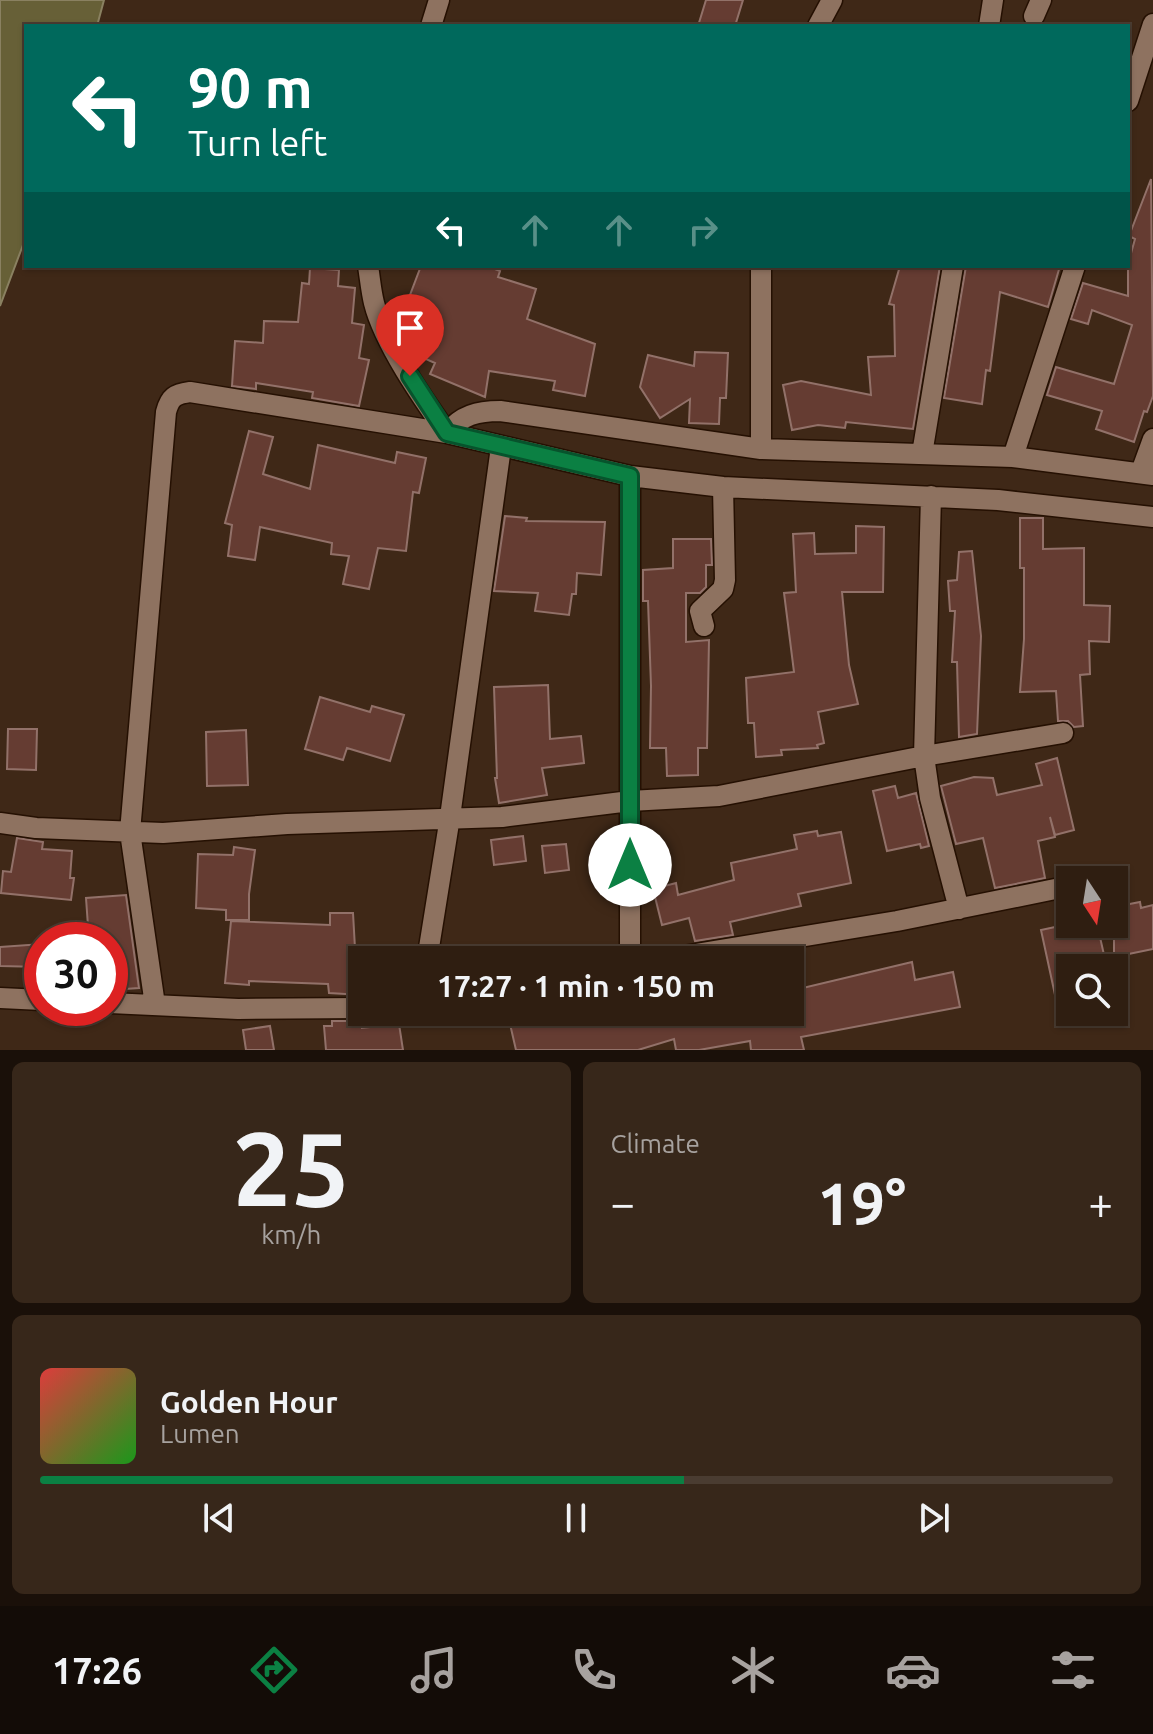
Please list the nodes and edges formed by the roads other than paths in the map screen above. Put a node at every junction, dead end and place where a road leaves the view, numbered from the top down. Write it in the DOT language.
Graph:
graph roads {
  1 [pos="439,0"];
  2 [pos="832,0"];
  3 [pos="993,0"];
  4 [pos="432,24"];
  5 [pos="819,24"];
  6 [pos="989,24"];
  7 [pos="1153,24"];
  8 [pos="1130,95"];
  9 [pos="368,268"];
  10 [pos="761,268"];
  11 [pos="953,268"];
  12 [pos="1074,268"];
  13 [pos="447,433"];
  14 [pos="1153,439"];
  15 [pos="501,447"];
  16 [pos="761,449"];
  17 [pos="922,454"];
  18 [pos="1013,457"];
  19 [pos="1147,473"];
  20 [pos="630,476"];
  21 [pos="723,487"];
  22 [pos="931,496"];
  23 [pos="1153,517"];
  24 [pos="704,626"];
  25 [pos="1063,733"];
  26 [pos="924,756"];
  27 [pos="630,801"];
  28 [pos="450,817"];
  29 [pos="0,823"];
  30 [pos="130,832"];
  31 [pos="1056,889"];
  32 [pos="959,909"];
  33 [pos="429,946"];
  34 [pos="630,946"];
  35 [pos="744,946"];
  36 [pos="0,998"];
  37 [pos="24,999"];
  38 [pos="128,1004"];
  39 [pos="155,1005"];
  40 [pos="348,1008"];
  1 -- 4 [label="street"];
  2 -- 5 [label="street"];
  3 -- 6 [label="street"];
  7 -- 8 [label="street"];
  9 -- 13 [label="street"];
  10 -- 16 [label="street"];
  11 -- 17 [label="street"];
  12 -- 18 [label="street"];
  13 -- 15 [label="street"];
  13 -- 16 [label="street"];
  13 -- 30 [label="street"];
  14 -- 19 [label="street"];
  15 -- 20 [label="street"];
  15 -- 28 [label="street"];
  16 -- 17 [label="street"];
  17 -- 18 [label="street"];
  18 -- 19 [label="street"];
  20 -- 21 [label="street"];
  20 -- 27 [label="street"];
  21 -- 22 [label="street"];
  21 -- 24 [label="street"];
  22 -- 23 [label="street"];
  22 -- 26 [label="street"];
  25 -- 26 [label="street"];
  26 -- 27 [label="street"];
  26 -- 32 [label="street"];
  27 -- 28 [label="street"];
  27 -- 34 [label="street"];
  28 -- 30 [label="street"];
  28 -- 33 [label="street"];
  29 -- 30 [label="street"];
  30 -- 39 [label="street"];
  31 -- 32 [label="street"];
  32 -- 35 [label="street"];
  36 -- 37 [label="street"];
  38 -- 39 [label="street"];
  39 -- 40 [label="street"];
}
